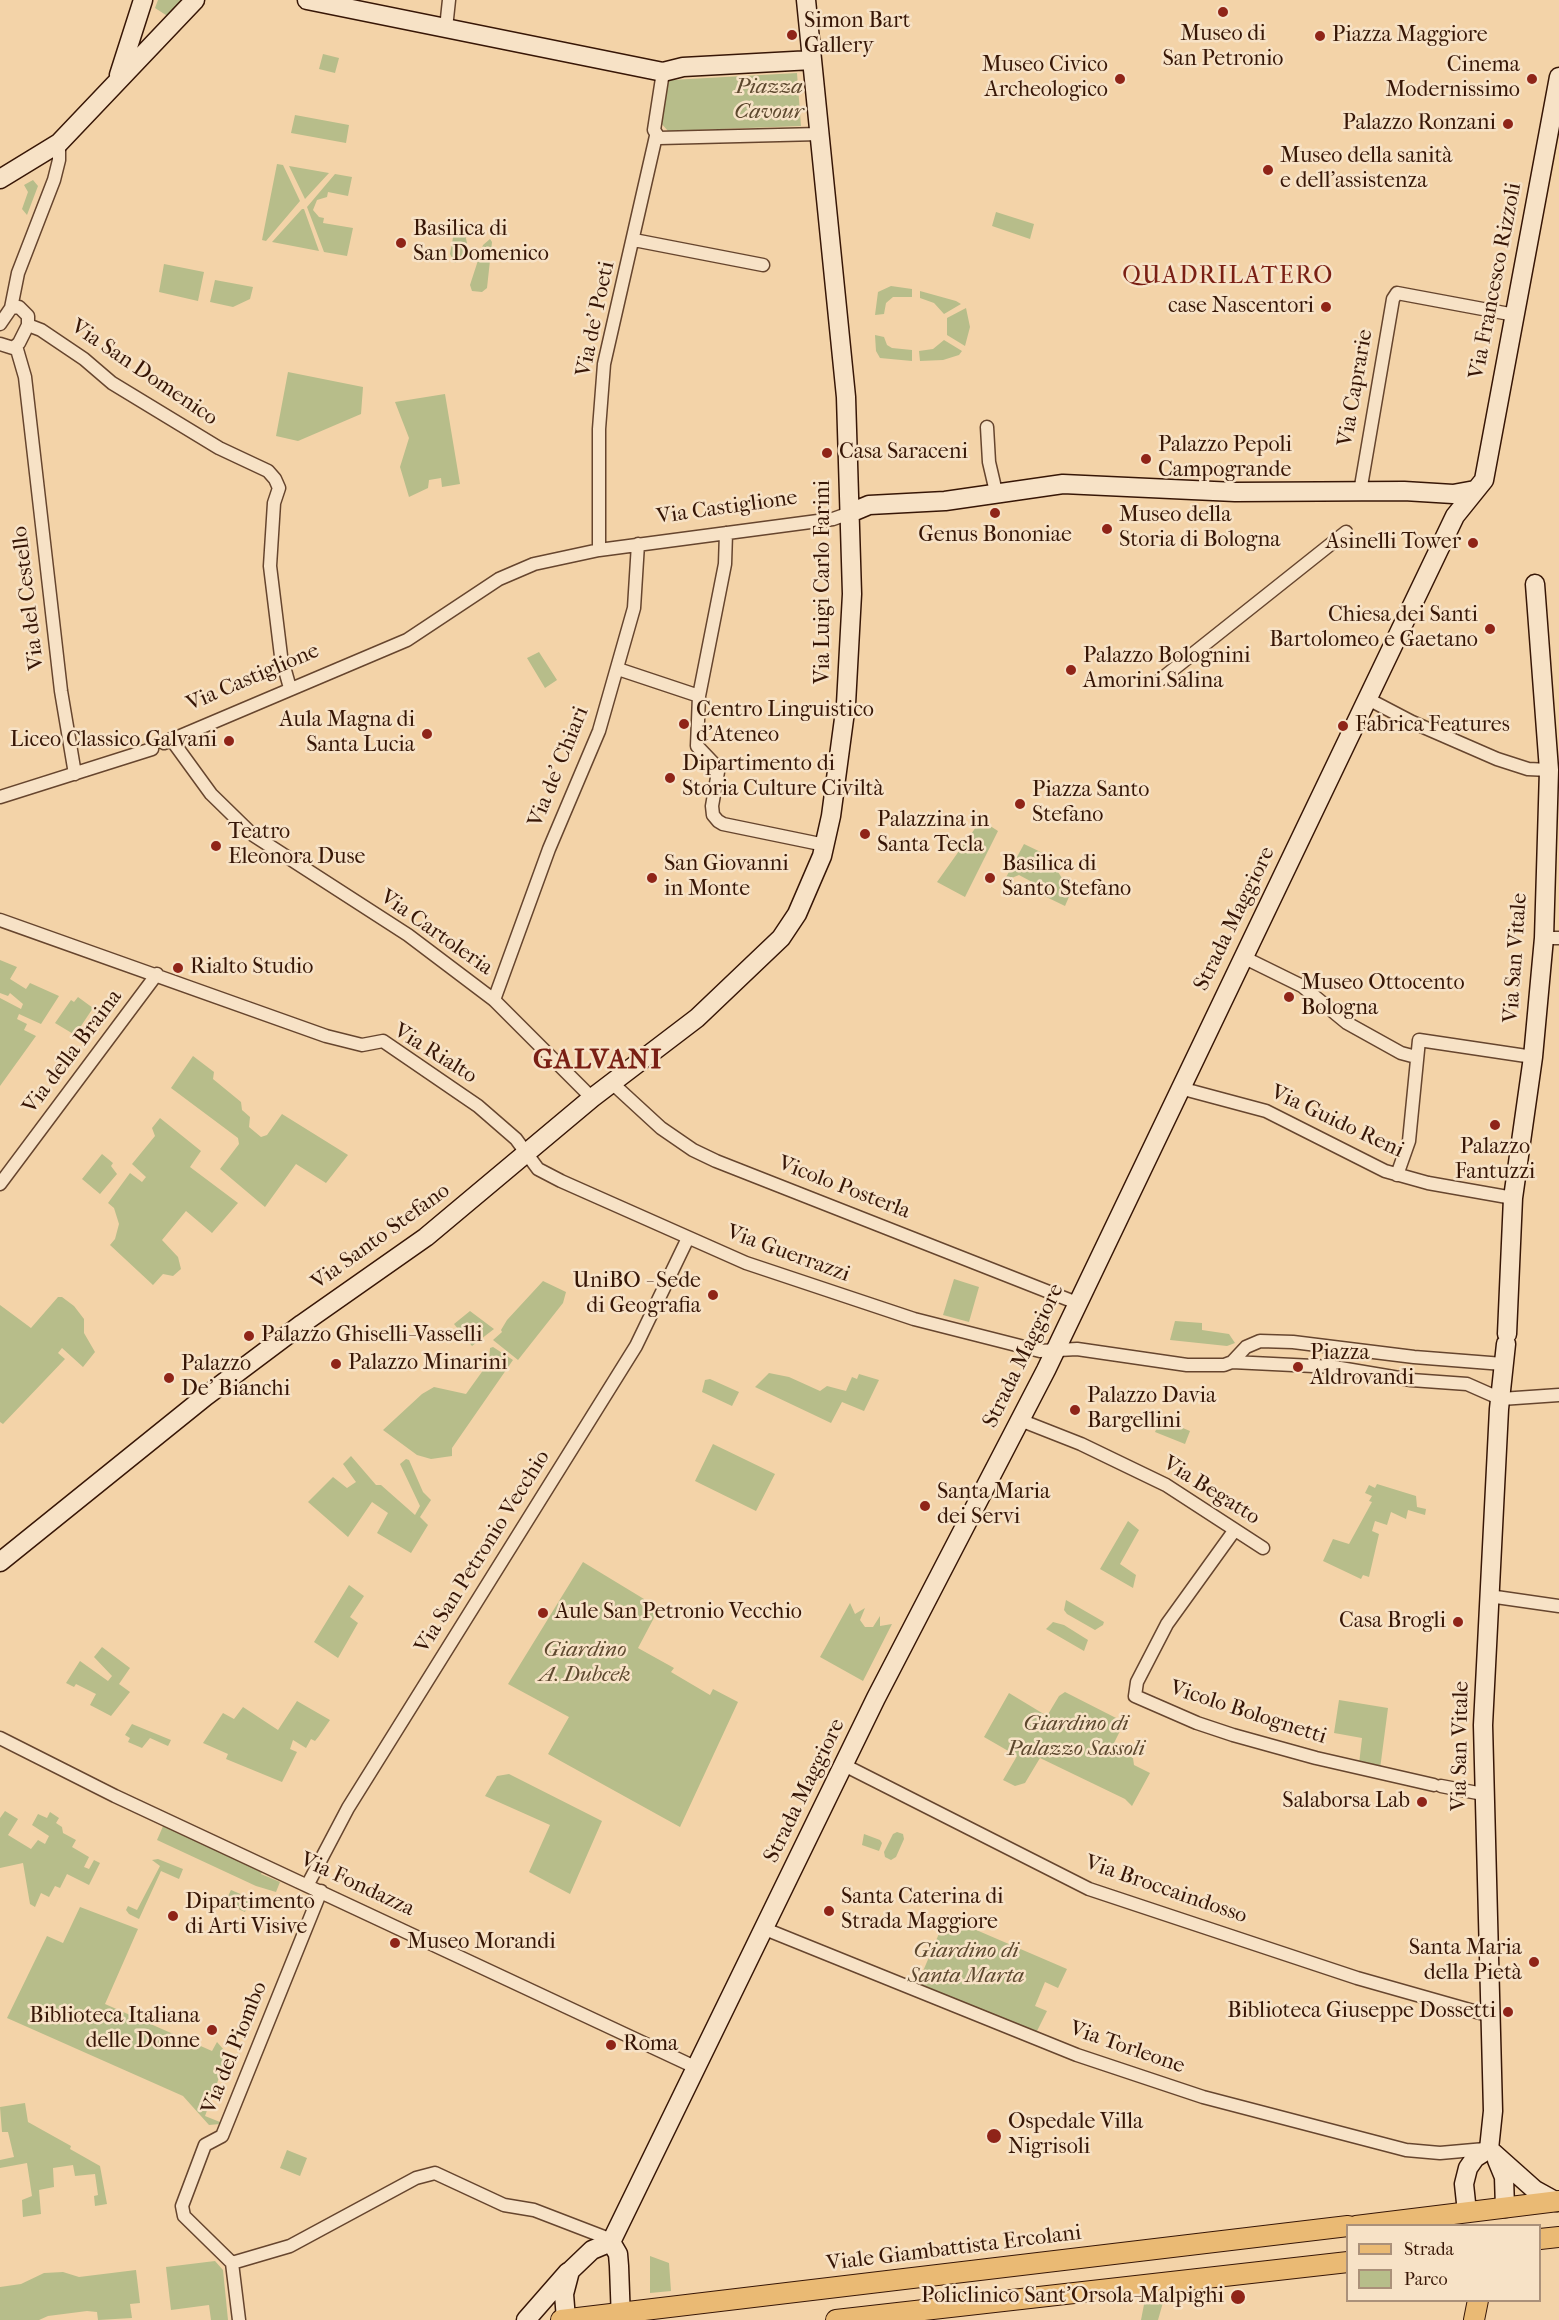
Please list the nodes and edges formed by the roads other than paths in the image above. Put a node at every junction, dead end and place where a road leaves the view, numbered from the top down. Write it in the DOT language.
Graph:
graph roads {
  1 [pos="143,0"];
  2 [pos="195,0"];
  3 [pos="308,0"];
  4 [pos="449,0"];
  5 [pos="806,0"];
  6 [pos="446,28"];
  7 [pos="812,60"];
  8 [pos="663,72"];
  9 [pos="1559,77"];
  10 [pos="116,82"];
  11 [pos="819,134"];
  12 [pos="656,136"];
  13 [pos="59,143"];
  14 [pos="0,179"];
  15 [pos="634,240"];
  16 [pos="763,265"];
  17 [pos="11,308"];
  18 [pos="1515,315"];
  19 [pos="0,324"];
  20 [pos="28,325"];
  21 [pos="0,344"];
  22 [pos="16,346"];
  23 [pos="987,427"];
  24 [pos="1475,490"];
  25 [pos="996,492"];
  26 [pos="1360,492"];
  27 [pos="850,513"];
  28 [pos="1346,532"];
  29 [pos="726,533"];
  30 [pos="638,544"];
  31 [pos="599,550"];
  32 [pos="1535,584"];
  33 [pos="618,669"];
  34 [pos="1160,680"];
  35 [pos="290,688"];
  36 [pos="699,696"];
  37 [pos="1368,699"];
  38 [pos="168,741"];
  39 [pos="152,749"];
  40 [pos="1549,770"];
  41 [pos="75,774"];
  42 [pos="0,797"];
  43 [pos="825,845"];
  44 [pos="0,920"];
  45 [pos="781,938"];
  46 [pos="1552,938"];
  47 [pos="1243,957"];
  48 [pos="157,974"];
  49 [pos="494,1000"];
  50 [pos="1416,1057"];
  51 [pos="1533,1057"];
  52 [pos="612,1083"];
  53 [pos="1180,1088"];
  54 [pos="592,1098"];
  55 [pos="525,1153"];
  56 [pos="1397,1175"];
  57 [pos="0,1184"];
  58 [pos="1513,1198"];
  59 [pos="688,1238"];
  60 [pos="1077,1303"];
  61 [pos="1055,1351"];
  62 [pos="1414,1357"];
  63 [pos="1232,1362"];
  64 [pos="1503,1364"];
  65 [pos="1412,1380"];
  66 [pos="1559,1395"];
  67 [pos="1501,1399"];
  68 [pos="1020,1420"];
  69 [pos="1234,1531"];
  70 [pos="1263,1548"];
  71 [pos="0,1562"];
  72 [pos="1489,1596"];
  73 [pos="1559,1606"];
  74 [pos="0,1738"];
  75 [pos="844,1765"];
  76 [pos="1483,1794"];
  77 [pos="308,1884"];
  78 [pos="321,1891"];
  79 [pos="765,1929"];
  80 [pos="1491,2016"];
  81 [pos="697,2068"];
  82 [pos="1492,2153"];
  83 [pos="1558,2201"];
  84 [pos="1501,2217"];
  85 [pos="1472,2219"];
  86 [pos="1389,2224"];
  87 [pos="1346,2226"];
  88 [pos="612,2241"];
  89 [pos="1346,2262"];
  90 [pos="232,2263"];
  91 [pos="570,2271"];
  92 [pos="1478,2302"];
  93 [pos="621,2316"];
  94 [pos="240,2320"];
  95 [pos="526,2320"];
  96 [pos="564,2320"];
  97 [pos="836,2320"];
  98 [pos="1474,2320"];
  1 -- 10 [label="street"];
  2 -- 10 [label="street"];
  3 -- 6 [label="street"];
  4 -- 6 [label="street"];
  5 -- 7 [label="street, Via Luigi Carlo Farini"];
  6 -- 8 [label="street"];
  7 -- 8 [label="street"];
  7 -- 11 [label="street, Via Luigi Carlo Farini"];
  8 -- 12 [label="street"];
  9 -- 18 [label="street, Via Francesco Rizzoli"];
  10 -- 13 [label="street"];
  11 -- 12 [label="street"];
  11 -- 27 [label="street, Via Luigi Carlo Farini"];
  12 -- 15 [label="street, Via de' Poeti"];
  13 -- 14 [label="street"];
  13 -- 17 [label="street"];
  15 -- 16 [label="street"];
  15 -- 31 [label="street, Via de' Poeti"];
  17 -- 19 [label="street"];
  17 -- 20 [label="street, Via San Domenico"];
  18 -- 24 [label="street, Via Francesco Rizzoli"];
  18 -- 26 [label="street, Via Caprarie"];
  20 -- 22 [label="street"];
  20 -- 35 [label="street, Via San Domenico"];
  21 -- 22 [label="street"];
  22 -- 41 [label="street, Via del Cestello"];
  23 -- 25 [label="street"];
  24 -- 26 [label="street, Via Castiglione"];
  24 -- 37 [label="street, Strada Maggiore"];
  25 -- 26 [label="street, Via Castiglione"];
  25 -- 27 [label="street, Via Castiglione"];
  27 -- 29 [label="street, Via Castiglione"];
  27 -- 43 [label="street, Via Luigi Carlo Farini"];
  28 -- 34 [label="street"];
  29 -- 30 [label="street, Via Castiglione"];
  29 -- 36 [label="street"];
  30 -- 31 [label="street, Via Castiglione"];
  30 -- 33 [label="street, Via de' Chiari"];
  31 -- 35 [label="street, Via Castiglione"];
  32 -- 40 [label="street, Via San Vitale"];
  33 -- 36 [label="street"];
  33 -- 49 [label="street, Via de' Chiari"];
  35 -- 38 [label="street, Via Castiglione"];
  36 -- 43 [label="street"];
  37 -- 40 [label="street"];
  37 -- 47 [label="street, Strada Maggiore"];
  38 -- 49 [label="street, Via Cartoleria"];
  39 -- 41 [label="street"];
  40 -- 46 [label="street, Via San Vitale"];
  41 -- 42 [label="street"];
  43 -- 45 [label="street, Via Luigi Carlo Farini"];
  44 -- 48 [label="street, Via Rialto"];
  45 -- 52 [label="street, Via Santo Stefano"];
  46 -- 51 [label="street, Via San Vitale"];
  47 -- 50 [label="street"];
  47 -- 53 [label="street, Strada Maggiore"];
  48 -- 55 [label="street, Via Rialto"];
  48 -- 57 [label="street, Via della Braina"];
  49 -- 54 [label="street, Via Cartoleria"];
  50 -- 51 [label="street"];
  50 -- 56 [label="street"];
  51 -- 58 [label="street, Via San Vitale"];
  52 -- 54 [label="street, Via Santo Stefano"];
  52 -- 60 [label="street, Vicolo Posterla"];
  53 -- 56 [label="street, Via Guido Reni"];
  53 -- 60 [label="street, Strada Maggiore"];
  54 -- 55 [label="street, Via Santo Stefano"];
  55 -- 59 [label="street, Via Guerrazzi"];
  55 -- 71 [label="street, Via Santo Stefano"];
  56 -- 58 [label="street, Via Guido Reni"];
  58 -- 64 [label="street, Via San Vitale"];
  59 -- 61 [label="street, Via Guerrazzi"];
  59 -- 77 [label="street, Via San Petronio Vecchio"];
  60 -- 61 [label="street, Strada Maggiore"];
  61 -- 63 [label="street"];
  61 -- 68 [label="street, Strada Maggiore"];
  62 -- 63 [label="street"];
  62 -- 64 [label="street"];
  62 -- 65 [label="street"];
  63 -- 65 [label="street"];
  64 -- 67 [label="street, Via San Vitale"];
  65 -- 67 [label="street"];
  66 -- 67 [label="street"];
  67 -- 72 [label="street, Via San Vitale"];
  68 -- 69 [label="street, Via Begatto"];
  68 -- 75 [label="street, Strada Maggiore"];
  69 -- 70 [label="street, Via Begatto"];
  69 -- 76 [label="street, Vicolo Bolognetti"];
  72 -- 73 [label="street"];
  72 -- 76 [label="street, Via San Vitale"];
  74 -- 77 [label="street, Via Fondazza"];
  75 -- 79 [label="street, Strada Maggiore"];
  75 -- 80 [label="street, Via Broccaindosso"];
  76 -- 80 [label="street, Via San Vitale"];
  77 -- 78 [label="street, Via Fondazza"];
  78 -- 81 [label="street, Via Fondazza"];
  78 -- 90 [label="street, Via del Piombo"];
  79 -- 81 [label="street, Strada Maggiore"];
  79 -- 82 [label="street, Via Torleone"];
  80 -- 82 [label="street, Via San Vitale"];
  81 -- 88 [label="street, Strada Maggiore"];
  82 -- 83 [label="street"];
  82 -- 84 [label="street"];
  82 -- 85 [label="street"];
  83 -- 84 [label="main road"];
  84 -- 85 [label="main road"];
  85 -- 86 [label="main road"];
  87 -- 93 [label="main road, Viale Giambattista Ercolani"];
  88 -- 90 [label="street"];
  88 -- 91 [label="street"];
  88 -- 93 [label="street"];
  89 -- 97 [label="main road"];
  90 -- 94 [label="street"];
  91 -- 95 [label="street"];
  91 -- 96 [label="street"];
  92 -- 98 [label="main road"];
  93 -- 96 [label="main road, Viale Giambattista Ercolani"];
}
